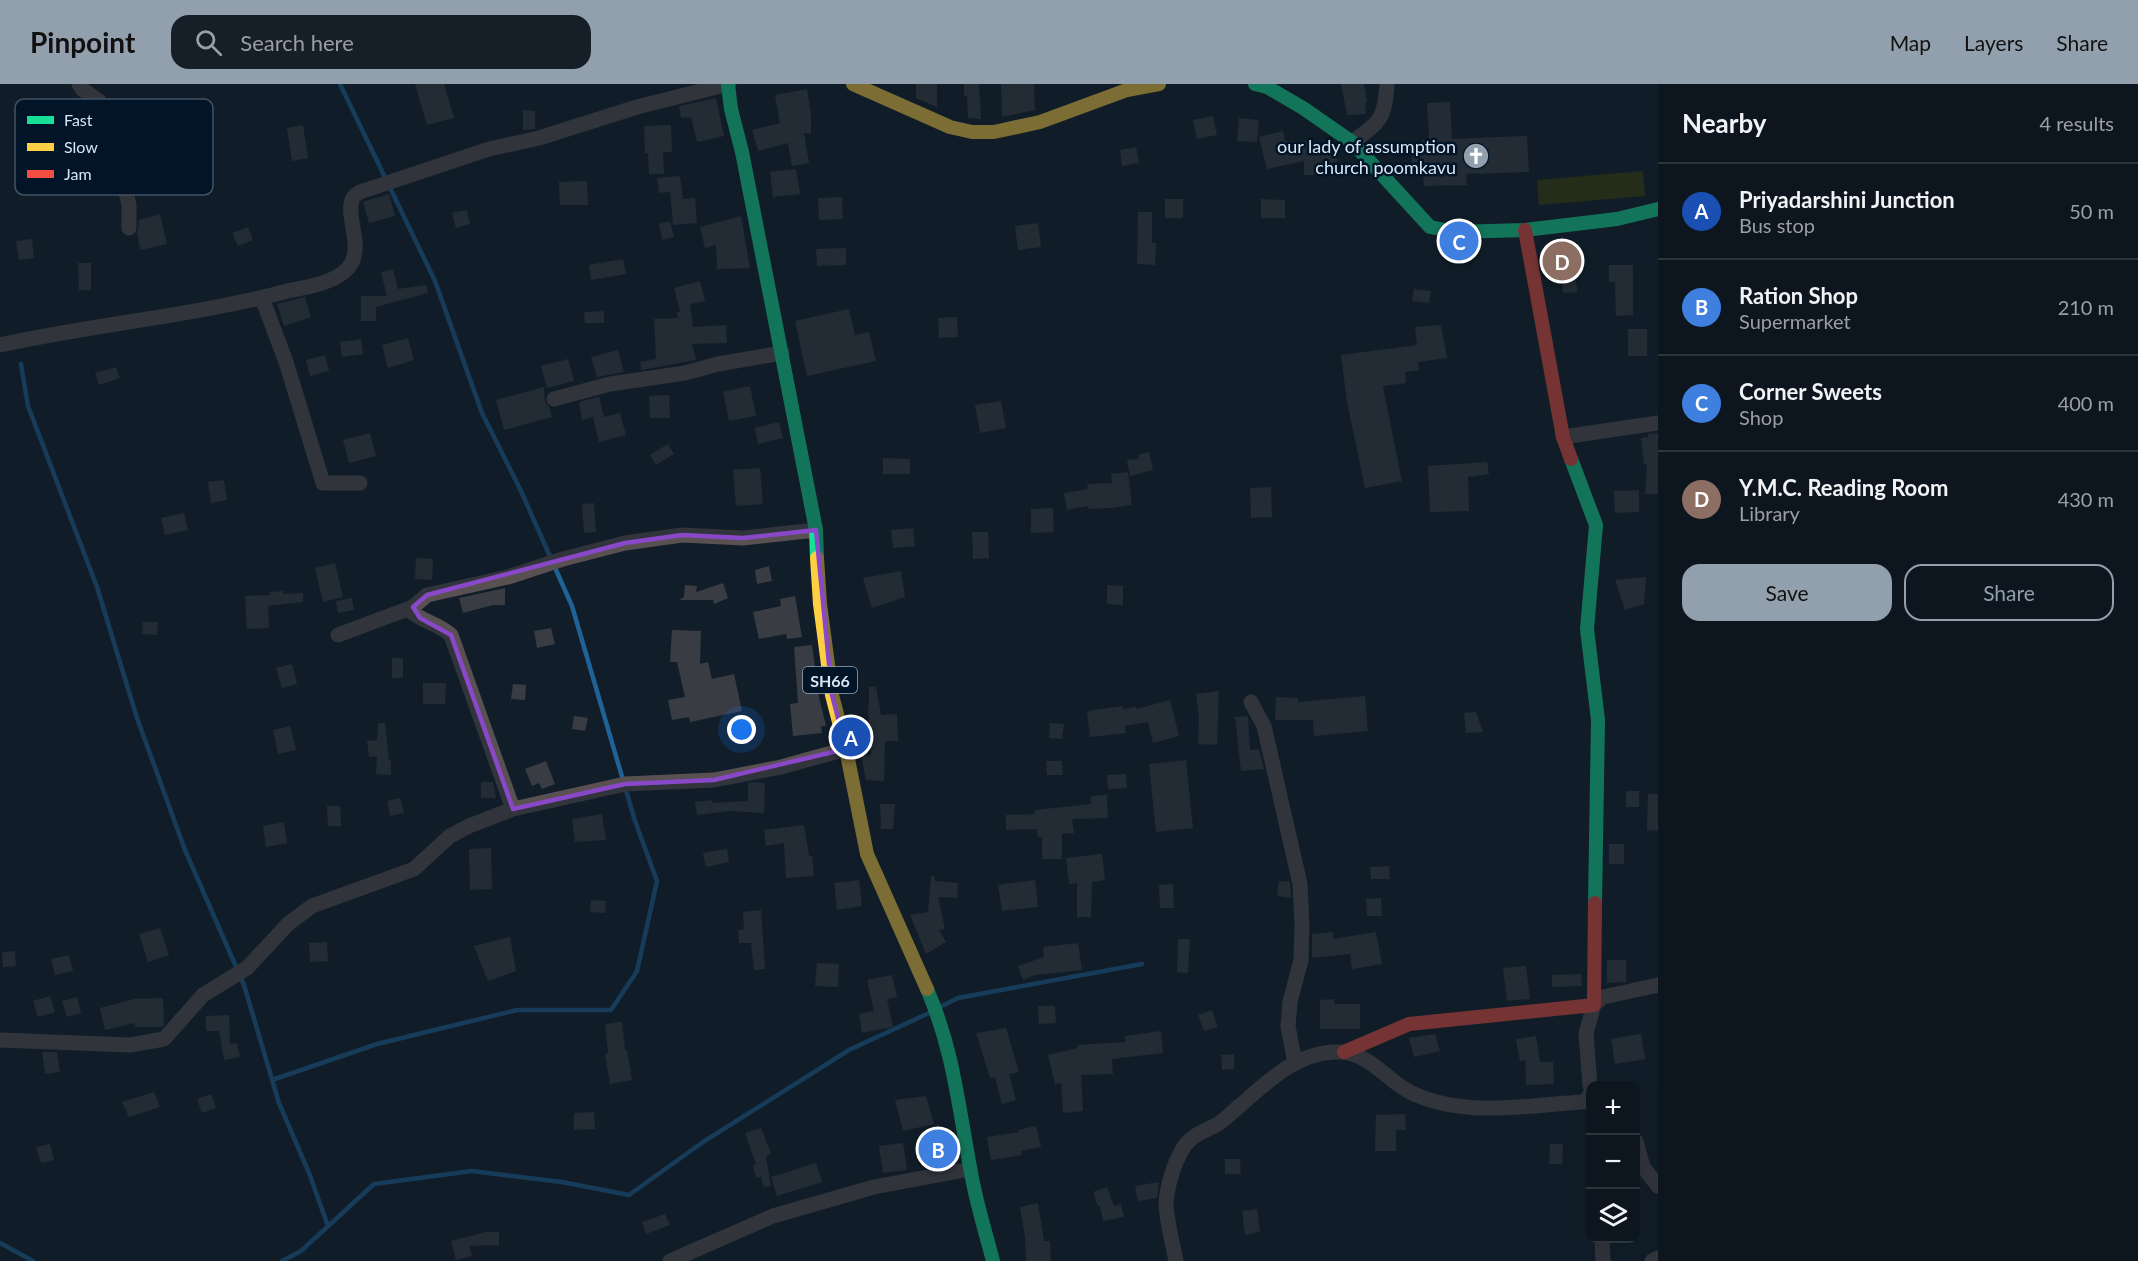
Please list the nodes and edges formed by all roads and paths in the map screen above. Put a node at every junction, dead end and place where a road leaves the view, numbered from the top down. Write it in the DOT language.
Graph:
graph roads {
  1 [pos="79,84"];
  2 [pos="729,84"];
  3 [pos="853,84"];
  4 [pos="1159,84"];
  5 [pos="1255,84"];
  6 [pos="1388,84"];
  7 [pos="1133,86"];
  8 [pos="96,99"];
  9 [pos="1352,142"];
  10 [pos="126,195"];
  11 [pos="1658,209"];
  12 [pos="129,228"];
  13 [pos="1525,230"];
  14 [pos="262,298"];
  15 [pos="0,345"];
  16 [pos="782,353"];
  17 [pos="554,399"];
  18 [pos="1658,423"];
  19 [pos="1563,437"];
  20 [pos="360,483"];
  21 [pos="816,530"];
  22 [pos="413,607"];
  23 [pos="338,635"];
  24 [pos="1251,702"];
  25 [pos="846,749"];
  26 [pos="513,809"];
  27 [pos="1658,986"];
  28 [pos="1594,1005"];
  29 [pos="0,1040"];
  30 [pos="1344,1052"];
  31 [pos="1295,1063"];
  32 [pos="1590,1081"];
  33 [pos="1586,1101"];
  34 [pos="1640,1157"];
  35 [pos="970,1168"];
  36 [pos="1658,1186"];
  37 [pos="1602,1243"];
  38 [pos="1658,1258"];
  39 [pos="670,1261"];
  40 [pos="993,1261"];
  41 [pos="1176,1261"];
  42 [pos="1603,1261"];
  43 [pos="1652,1261"];
  1 -- 8 [label="street"];
  2 -- 14 [label="street"];
  2 -- 16 [label="street, SH66"];
  3 -- 7 [label="street"];
  4 -- 7 [label="street"];
  5 -- 9 [label="street"];
  6 -- 9 [label="street"];
  9 -- 13 [label="street"];
  10 -- 12 [label="street"];
  11 -- 13 [label="street"];
  13 -- 19 [label="street"];
  14 -- 15 [label="street"];
  14 -- 20 [label="street"];
  16 -- 17 [label="street"];
  16 -- 21 [label="street, SH66"];
  18 -- 19 [label="street"];
  19 -- 28 [label="street"];
  21 -- 22 [label="street"];
  21 -- 25 [label="street, SH66"];
  22 -- 23 [label="street"];
  22 -- 26 [label="street"];
  24 -- 31 [label="street"];
  25 -- 26 [label="street"];
  25 -- 35 [label="street, SH66"];
  26 -- 29 [label="street"];
  27 -- 28 [label="street"];
  28 -- 30 [label="street"];
  28 -- 32 [label="street"];
  30 -- 31 [label="street"];
  30 -- 33 [label="street"];
  31 -- 41 [label="street"];
  34 -- 36 [label="street"];
  35 -- 39 [label="street"];
  35 -- 40 [label="street, SH66"];
  37 -- 42 [label="street"];
  38 -- 43 [label="street"];
}
